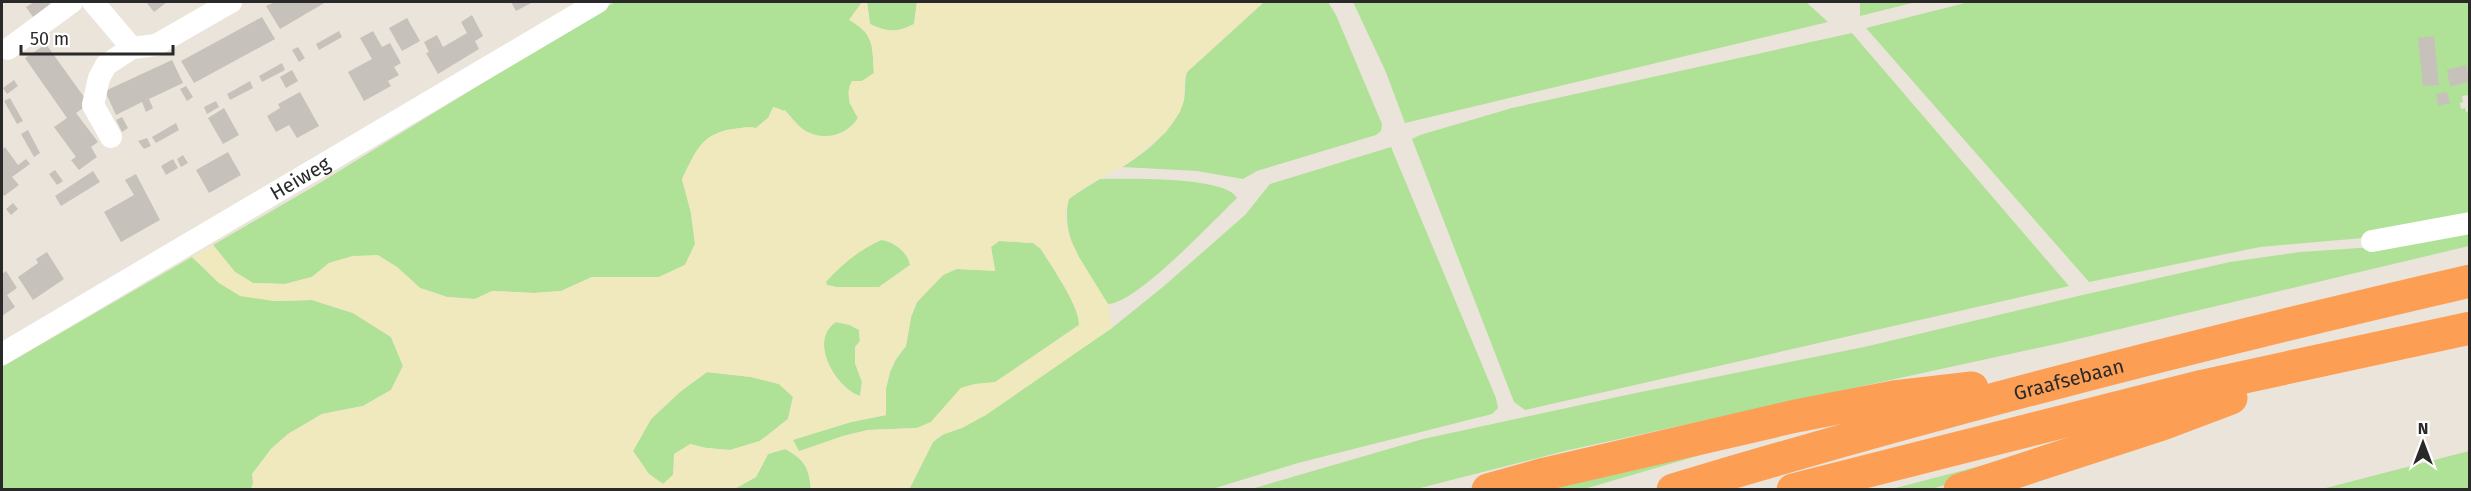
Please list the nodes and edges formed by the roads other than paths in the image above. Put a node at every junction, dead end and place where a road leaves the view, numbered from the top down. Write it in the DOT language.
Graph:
graph roads {
  1 [pos="72,2"];
  2 [pos="93,2"];
  3 [pos="231,2"];
  4 [pos="598,2"];
  5 [pos="132,48"];
  6 [pos="8,49"];
  7 [pos="111,137"];
  8 [pos="2469,223"];
  9 [pos="2372,241"];
  10 [pos="2469,282"];
  11 [pos="2469,328"];
  12 [pos="2,354"];
  13 [pos="2345,355"];
  14 [pos="2087,375"];
  15 [pos="1488,489"];
  16 [pos="1673,489"];
  17 [pos="1793,489"];
  18 [pos="1960,489"];
  1 -- 6 [label="street"];
  2 -- 5 [label="street"];
  3 -- 5 [label="street"];
  4 -- 12 [label="street, Heiweg"];
  5 -- 7 [label="street"];
  8 -- 9 [label="street"];
  10 -- 14 [label="highway, Graafsebaan"];
  11 -- 13 [label="highway, Graafsebaan"];
  13 -- 17 [label="highway, Graafsebaan"];
  13 -- 18 [label="highway"];
  14 -- 15 [label="highway"];
  14 -- 16 [label="highway, Graafsebaan"];
}
